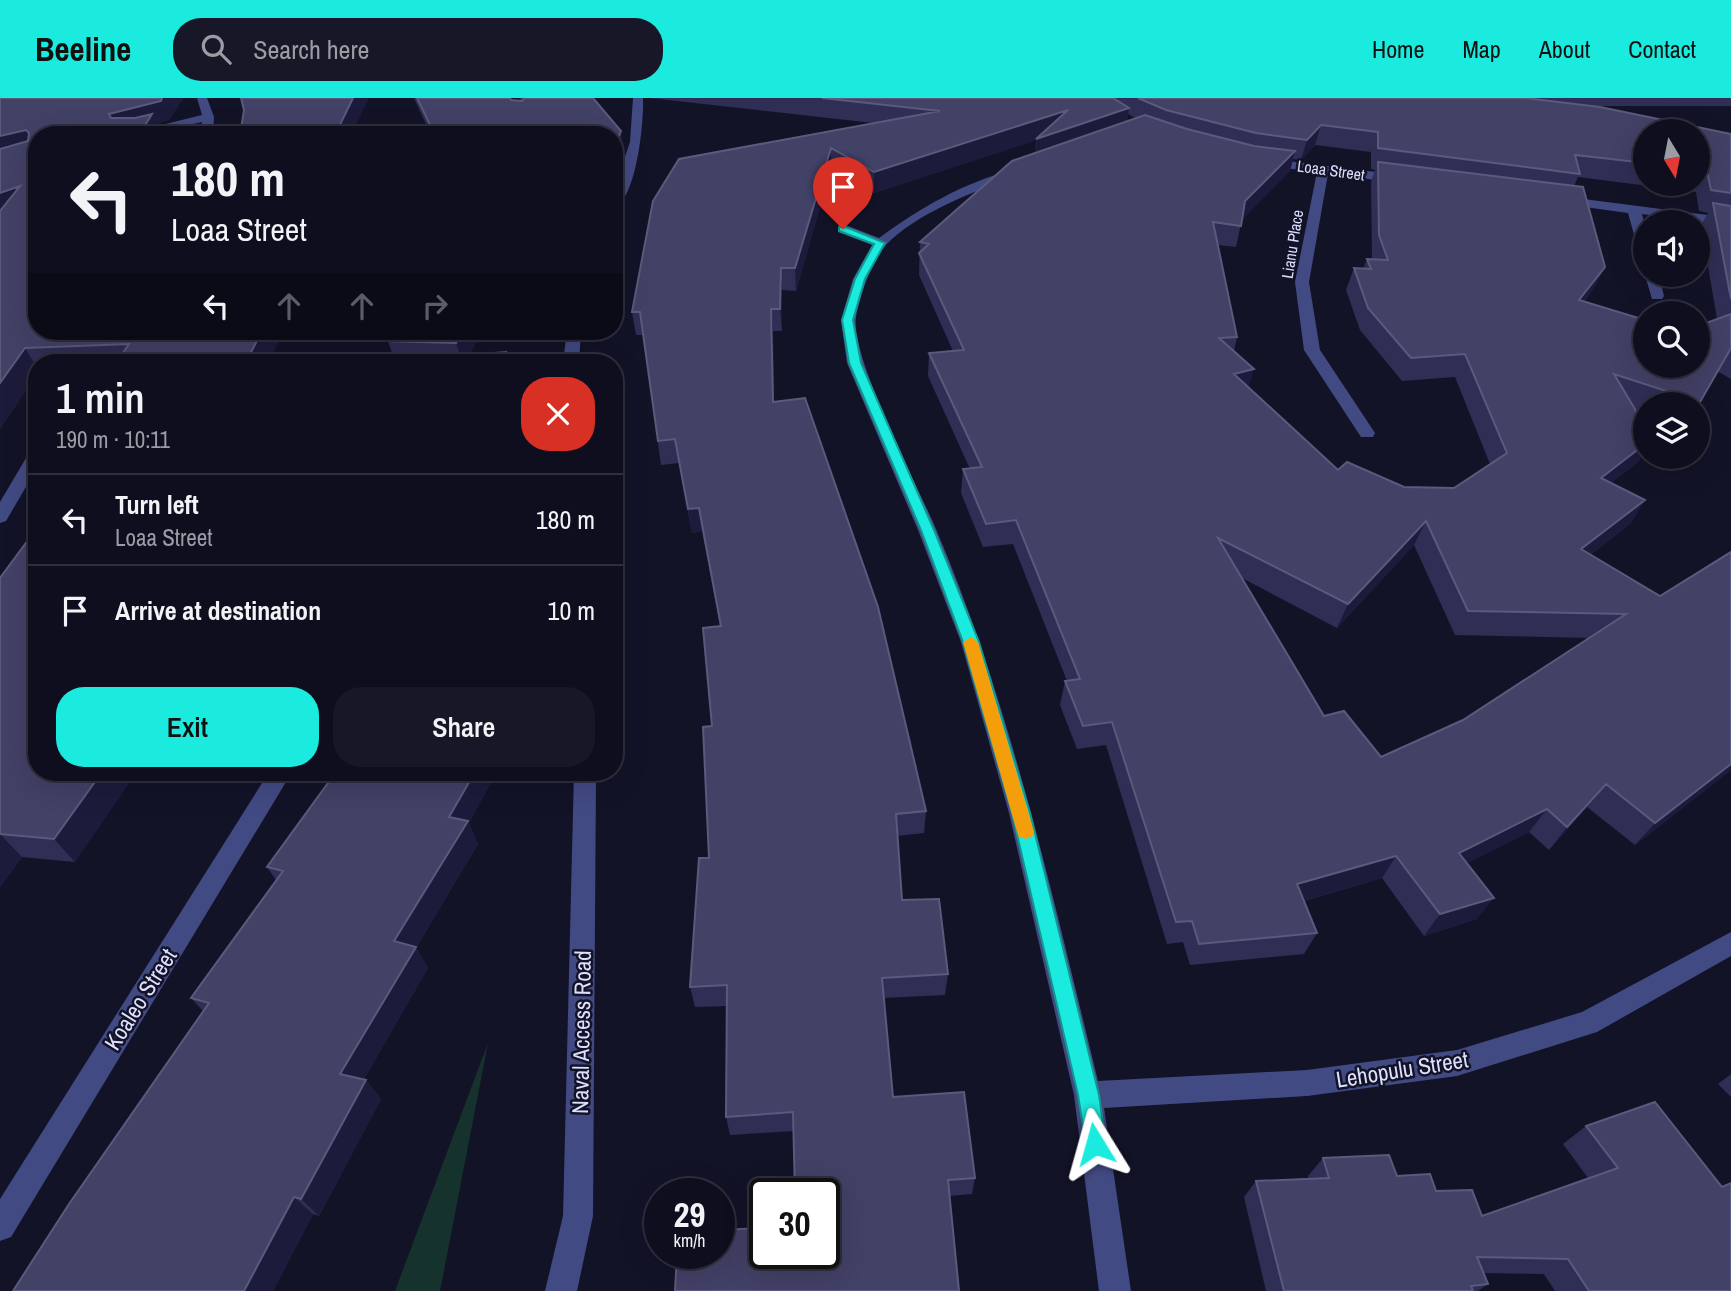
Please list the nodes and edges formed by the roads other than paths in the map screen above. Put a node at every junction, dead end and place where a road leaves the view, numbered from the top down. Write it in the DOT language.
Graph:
graph roads {
  1 [pos="202,98"];
  2 [pos="638,98"];
  3 [pos="208,117"];
  4 [pos="168,126"];
  5 [pos="208,126"];
  6 [pos="1250,160"];
  7 [pos="1030,167"];
  8 [pos="1323,170"];
  9 [pos="1418,182"];
  10 [pos="623,184"];
  11 [pos="1541,197"];
  12 [pos="1634,209"];
  13 [pos="1731,222"];
  14 [pos="843,229"];
  15 [pos="880,243"];
  16 [pos="1655,287"];
  17 [pos="1657,296"];
  18 [pos="1367,433"];
  19 [pos="28,469"];
  20 [pos="0,517"];
  21 [pos="275,781"];
  22 [pos="585,781"];
  23 [pos="1731,943"];
  24 [pos="1088,1095"];
  25 [pos="0,1226"];
  26 [pos="561,1291"];
  27 [pos="1115,1291"];
  1 -- 3 [label="street"];
  2 -- 10 [label="street"];
  3 -- 4 [label="street"];
  3 -- 5 [label="street"];
  6 -- 8 [label="street, Loaa Street"];
  7 -- 15 [label="street"];
  8 -- 9 [label="street, Loaa Street"];
  8 -- 18 [label="street, Lianu Place"];
  11 -- 12 [label="street"];
  12 -- 13 [label="street"];
  14 -- 15 [label="street"];
  15 -- 24 [label="street"];
  16 -- 17 [label="street"];
  19 -- 20 [label="street"];
  21 -- 25 [label="street, Koaleo Street"];
  22 -- 26 [label="street, Naval Access Road"];
  23 -- 24 [label="street, Lehopulu Street"];
  24 -- 27 [label="street"];
}
